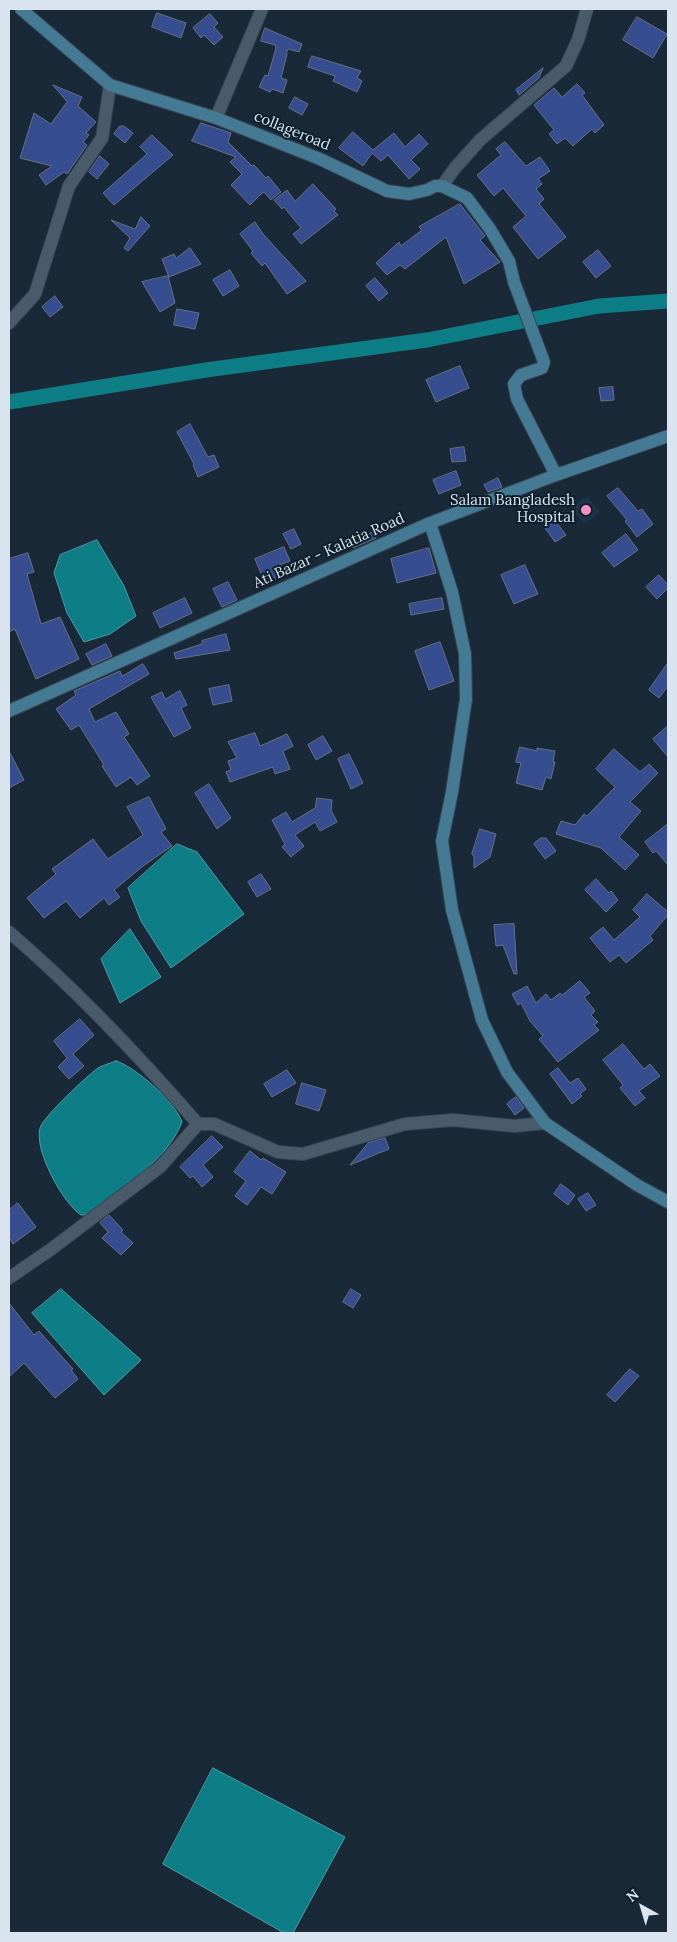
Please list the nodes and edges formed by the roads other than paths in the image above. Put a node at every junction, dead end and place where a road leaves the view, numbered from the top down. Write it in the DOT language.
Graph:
graph roads {
  1 [pos="21,9"];
  2 [pos="262,9"];
  3 [pos="587,9"];
  4 [pos="110,85"];
  5 [pos="216,118"];
  6 [pos="442,186"];
  7 [pos="9,323"];
  8 [pos="668,436"];
  9 [pos="556,474"];
  10 [pos="430,523"];
  11 [pos="9,711"];
  12 [pos="9,932"];
  13 [pos="545,1123"];
  14 [pos="198,1124"];
  15 [pos="668,1202"];
  16 [pos="9,1278"];
  1 -- 4 [label="street, collageroad"];
  2 -- 5 [label="street"];
  3 -- 6 [label="street"];
  4 -- 5 [label="street, collageroad"];
  4 -- 7 [label="street"];
  5 -- 6 [label="street, collageroad"];
  6 -- 9 [label="street"];
  8 -- 9 [label="street, Ati Bazar - Kalatia Road"];
  9 -- 10 [label="street, Ati Bazar - Kalatia Road"];
  10 -- 11 [label="street, Ati Bazar - Kalatia Road"];
  10 -- 13 [label="street"];
  12 -- 14 [label="street"];
  13 -- 14 [label="street"];
  13 -- 15 [label="street"];
  14 -- 16 [label="street"];
}
